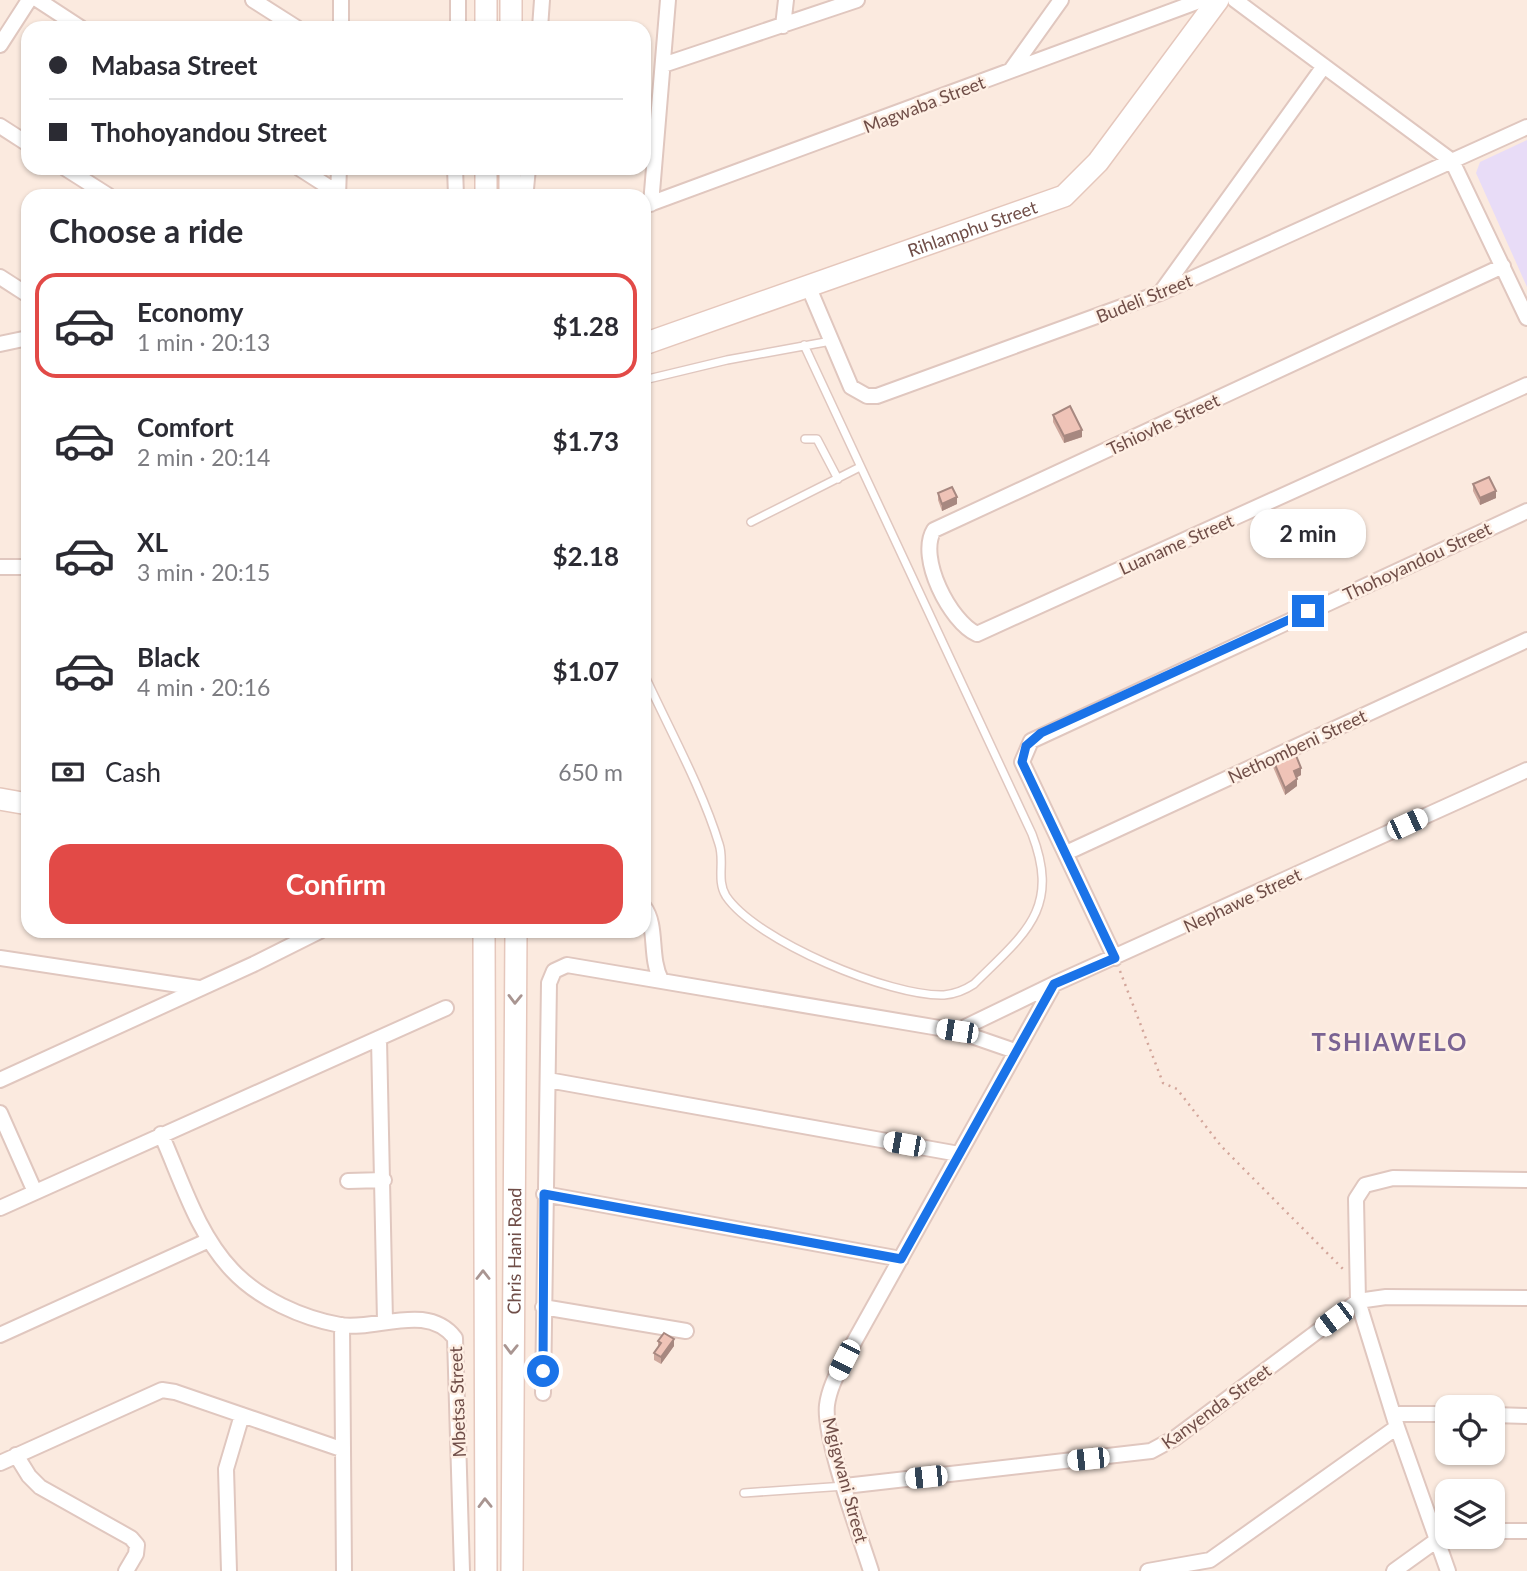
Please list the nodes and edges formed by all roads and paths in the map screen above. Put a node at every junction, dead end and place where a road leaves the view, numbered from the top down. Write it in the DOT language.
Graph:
graph roads {
  1 [pos="29,0"];
  2 [pos="38,0"];
  3 [pos="253,0"];
  4 [pos="341,0"];
  5 [pos="458,0"];
  6 [pos="486,0"];
  7 [pos="511,0"];
  8 [pos="542,0"];
  9 [pos="668,0"];
  10 [pos="786,0"];
  11 [pos="857,0"];
  12 [pos="1060,0"];
  13 [pos="1202,0"];
  14 [pos="1218,0"];
  15 [pos="1235,0"];
  16 [pos="70,21"];
  17 [pos="286,21"];
  18 [pos="341,21"];
  19 [pos="458,21"];
  20 [pos="486,21"];
  21 [pos="511,21"];
  22 [pos="540,21"];
  23 [pos="783,26"];
  24 [pos="0,45"];
  25 [pos="663,65"];
  26 [pos="1324,66"];
  27 [pos="1011,70"];
  28 [pos="0,127"];
  29 [pos="1527,127"];
  30 [pos="21,140"];
  31 [pos="1452,161"];
  32 [pos="76,175"];
  33 [pos="309,175"];
  34 [pos="97,189"];
  35 [pos="329,189"];
  36 [pos="650,189"];
  37 [pos="651,204"];
  38 [pos="1503,266"];
  39 [pos="0,277"];
  40 [pos="809,288"];
  41 [pos="21,290"];
  42 [pos="1160,293"];
  43 [pos="1527,318"];
  44 [pos="21,340"];
  45 [pos="831,341"];
  46 [pos="651,342"];
  47 [pos="0,344"];
  48 [pos="804,345"];
  49 [pos="651,378"];
  50 [pos="1527,385"];
  51 [pos="805,439"];
  52 [pos="860,467"];
  53 [pos="838,479"];
  54 [pos="1527,511"];
  55 [pos="751,522"];
  56 [pos="0,567"];
  57 [pos="21,567"];
  58 [pos="977,634"];
  59 [pos="1527,640"];
  60 [pos="651,690"];
  61 [pos="1527,770"];
  62 [pos="0,799"];
  63 [pos="21,803"];
  64 [pos="1066,853"];
  65 [pos="651,933"];
  66 [pos="305,938"];
  67 [pos="484,938"];
  68 [pos="516,938"];
  69 [pos="0,958"];
  70 [pos="1115,958"];
  71 [pos="661,980"];
  72 [pos="1054,984"];
  73 [pos="201,988"];
  74 [pos="446,1008"];
  75 [pos="957,1031"];
  76 [pos="379,1039"];
  77 [pos="1015,1051"];
  78 [pos="0,1080"];
  79 [pos="548,1080"];
  80 [pos="0,1113"];
  81 [pos="161,1135"];
  82 [pos="959,1154"];
  83 [pos="384,1180"];
  84 [pos="1527,1180"];
  85 [pos="348,1181"];
  86 [pos="35,1192"];
  87 [pos="544,1194"];
  88 [pos="0,1208"];
  89 [pos="207,1241"];
  90 [pos="901,1259"];
  91 [pos="1358,1284"];
  92 [pos="1527,1298"];
  93 [pos="1358,1301"];
  94 [pos="544,1307"];
  95 [pos="385,1321"];
  96 [pos="342,1325"];
  97 [pos="686,1331"];
  98 [pos="0,1335"];
  99 [pos="543,1393"];
  100 [pos="243,1415"];
  101 [pos="1435,1415"];
  102 [pos="1505,1415"];
  103 [pos="1527,1416"];
  104 [pos="1395,1420"];
  105 [pos="341,1449"];
  106 [pos="16,1455"];
  107 [pos="0,1463"];
  108 [pos="845,1486"];
  109 [pos="744,1493"];
  110 [pos="1435,1520"];
  111 [pos="1505,1531"];
  112 [pos="1527,1531"];
  113 [pos="1435,1543"];
  114 [pos="1444,1549"];
  115 [pos="126,1571"];
  116 [pos="229,1571"];
  117 [pos="344,1571"];
  118 [pos="462,1571"];
  119 [pos="486,1571"];
  120 [pos="512,1571"];
  121 [pos="871,1571"];
  122 [pos="1149,1571"];
  123 [pos="1394,1571"];
  124 [pos="1448,1571"];
  1 -- 24 [label="street"];
  2 -- 16 [label="street"];
  3 -- 17 [label="street"];
  4 -- 18 [label="street"];
  5 -- 19 [label="street"];
  6 -- 20 [label="main road"];
  7 -- 21 [label="main road"];
  8 -- 22 [label="street"];
  9 -- 25 [label="street"];
  10 -- 23 [label="street"];
  11 -- 23 [label="street"];
  12 -- 27 [label="street"];
  13 -- 27 [label="street, Magwaba Street"];
  14 -- 40 [label="main road, Rihlamphu Street"];
  15 -- 26 [label="street"];
  23 -- 25 [label="street"];
  25 -- 36 [label="street"];
  26 -- 31 [label="street"];
  26 -- 42 [label="street"];
  27 -- 37 [label="street, Magwaba Street"];
  28 -- 30 [label="street"];
  29 -- 31 [label="street, Budeli Street"];
  31 -- 38 [label="street"];
  31 -- 42 [label="street, Budeli Street"];
  32 -- 34 [label="street"];
  33 -- 35 [label="street"];
  38 -- 43 [label="street"];
  38 -- 58 [label="street, Tshiovhe Street"];
  39 -- 41 [label="street"];
  40 -- 45 [label="street, Budeli Street"];
  40 -- 46 [label="main road, Rihlamphu Street"];
  42 -- 45 [label="street, Budeli Street"];
  44 -- 47 [label="street"];
  45 -- 48 [label="lane"];
  48 -- 49 [label="lane"];
  48 -- 52 [label="lane"];
  50 -- 58 [label="street, Luaname Street"];
  51 -- 53 [label="lane"];
  52 -- 53 [label="lane"];
  52 -- 60 [label="lane"];
  53 -- 55 [label="lane"];
  54 -- 64 [label="street, Thohoyandou Street"];
  56 -- 57 [label="street"];
  59 -- 64 [label="street, Nethombeni Street"];
  61 -- 70 [label="street, Nephawe Street"];
  62 -- 63 [label="main road"];
  64 -- 70 [label="street, Thohoyandou Street"];
  65 -- 71 [label="street"];
  66 -- 73 [label="street"];
  119 -- 67 [label="main road, Chris Hani Road, one-way"];
  68 -- 120 [label="main road, Chris Hani Road, one-way"];
  69 -- 73 [label="street"];
  70 -- 72 [label="street, Nephawe Street"];
  70 -- 91 [label="path"];
  71 -- 75 [label="street"];
  71 -- 79 [label="street"];
  72 -- 75 [label="street, Nephawe Street"];
  72 -- 77 [label="street, Mgigwani Street"];
  73 -- 78 [label="street"];
  74 -- 76 [label="street"];
  75 -- 77 [label="street"];
  76 -- 81 [label="street"];
  76 -- 83 [label="street"];
  77 -- 82 [label="street, Mgigwani Street"];
  79 -- 82 [label="street"];
  79 -- 87 [label="street"];
  80 -- 86 [label="street"];
  81 -- 86 [label="street"];
  81 -- 89 [label="street, Mbetsa Street"];
  82 -- 90 [label="street, Mgigwani Street"];
  83 -- 85 [label="street"];
  83 -- 95 [label="street"];
  84 -- 91 [label="street"];
  86 -- 88 [label="street"];
  87 -- 90 [label="street"];
  87 -- 94 [label="street"];
  89 -- 96 [label="street, Mbetsa Street"];
  89 -- 98 [label="street"];
  90 -- 108 [label="street, Mgigwani Street"];
  91 -- 93 [label="street"];
  92 -- 93 [label="street"];
  93 -- 104 [label="street"];
  93 -- 108 [label="street, Kanyenda Street"];
  94 -- 97 [label="street"];
  94 -- 99 [label="street"];
  95 -- 96 [label="street, Mbetsa Street"];
  95 -- 118 [label="street, Mbetsa Street"];
  96 -- 105 [label="street"];
  100 -- 105 [label="street"];
  100 -- 106 [label="street"];
  100 -- 116 [label="street"];
  101 -- 104 [label="street"];
  102 -- 103 [label="street"];
  104 -- 110 [label="street"];
  104 -- 122 [label="street"];
  105 -- 117 [label="street"];
  106 -- 107 [label="street"];
  106 -- 115 [label="street"];
  108 -- 109 [label="lane"];
  108 -- 121 [label="street, Mgigwani Street"];
  111 -- 112 [label="street"];
  113 -- 123 [label="street"];
  114 -- 124 [label="street"];
}
